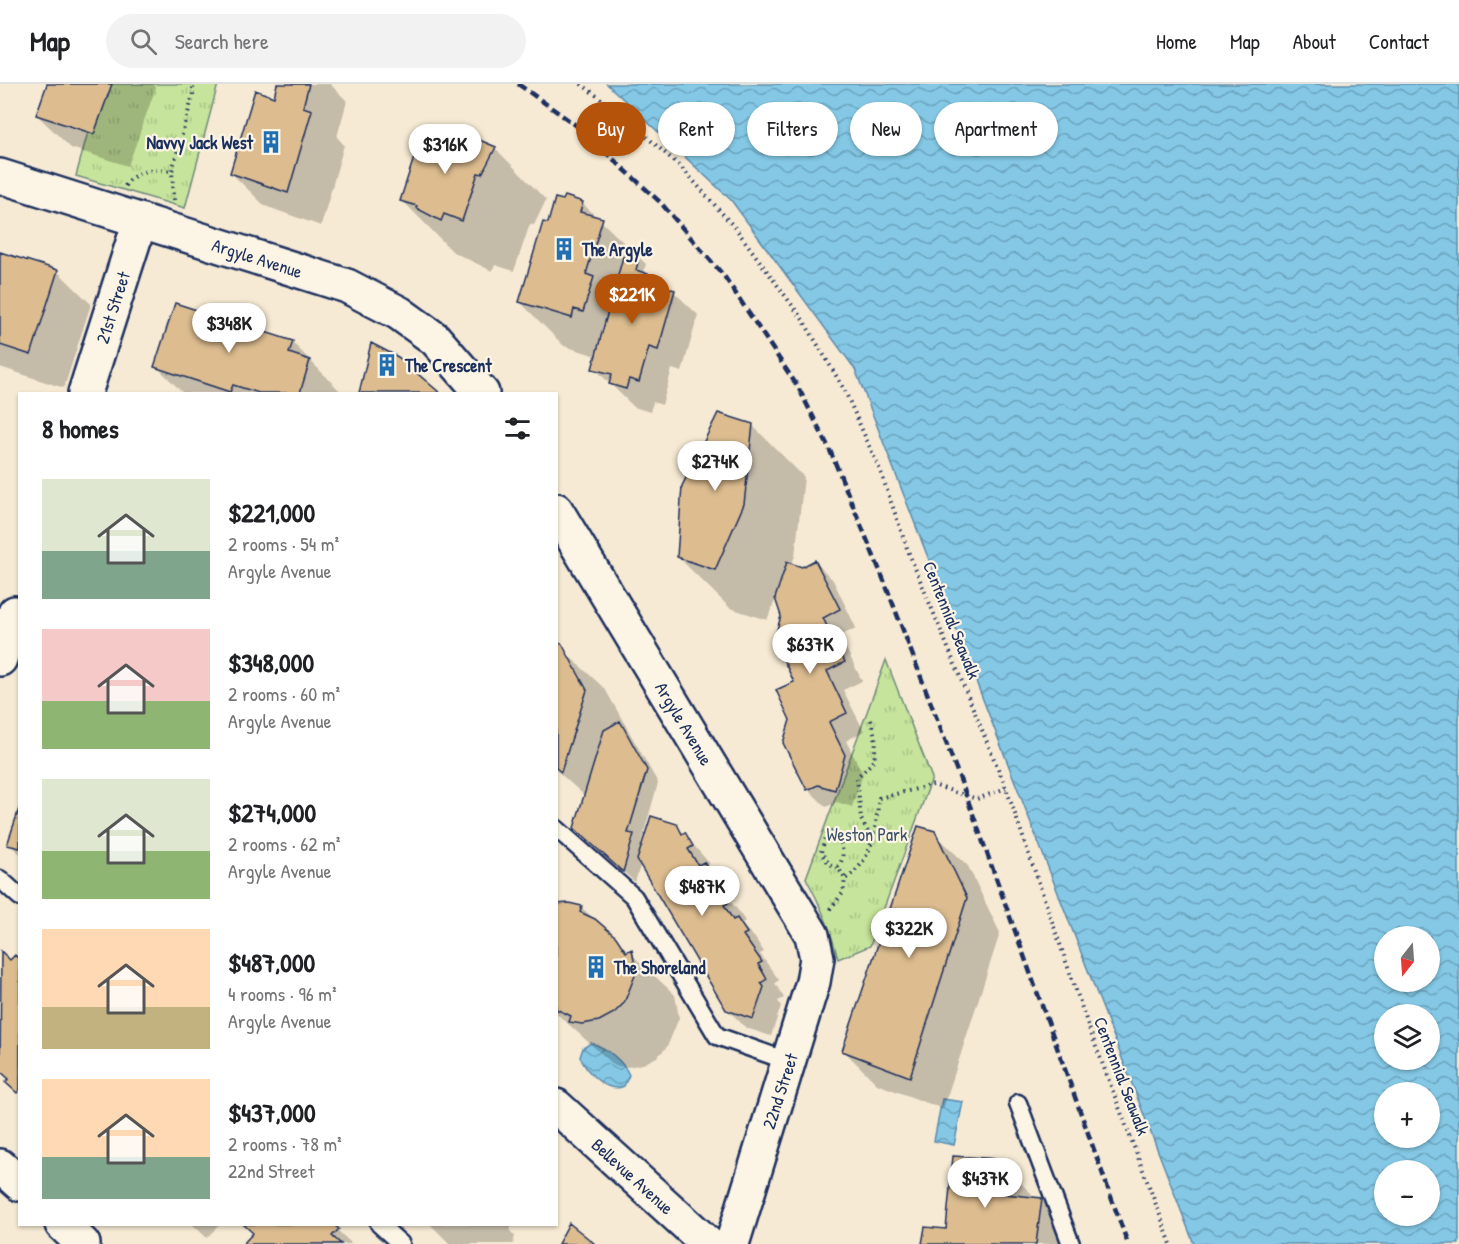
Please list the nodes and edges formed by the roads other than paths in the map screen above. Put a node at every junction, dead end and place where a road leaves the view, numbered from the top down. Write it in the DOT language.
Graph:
graph roads {
  1 [pos="0,176"];
  2 [pos="140,221"];
  3 [pos="85,392"];
  4 [pos="481,392"];
  5 [pos="558,513"];
  6 [pos="14,606"];
  7 [pos="0,658"];
  8 [pos="558,830"];
  9 [pos="0,879"];
  10 [pos="18,895"];
  11 [pos="821,923"];
  12 [pos="790,1062"];
  13 [pos="1018,1103"];
  14 [pos="558,1108"];
  15 [pos="0,1166"];
  16 [pos="18,1182"];
  17 [pos="64,1226"];
  18 [pos="381,1226"];
  19 [pos="83,1244"];
  20 [pos="400,1244"];
  21 [pos="708,1244"];
  22 [pos="732,1244"];
  23 [pos="1071,1244"];
  1 -- 2 [label="street, Argyle Avenue"];
  2 -- 3 [label="street, 21st Street"];
  2 -- 4 [label="street, Argyle Avenue"];
  5 -- 11 [label="street, Argyle Avenue"];
  6 -- 7 [label="street"];
  8 -- 12 [label="lane"];
  9 -- 10 [label="lane"];
  11 -- 12 [label="street, 22nd Street"];
  12 -- 22 [label="street, 22nd Street"];
  13 -- 23 [label="lane"];
  14 -- 21 [label="street, Bellevue Avenue"];
  15 -- 16 [label="street"];
  17 -- 19 [label="street"];
  18 -- 20 [label="lane"];
}
